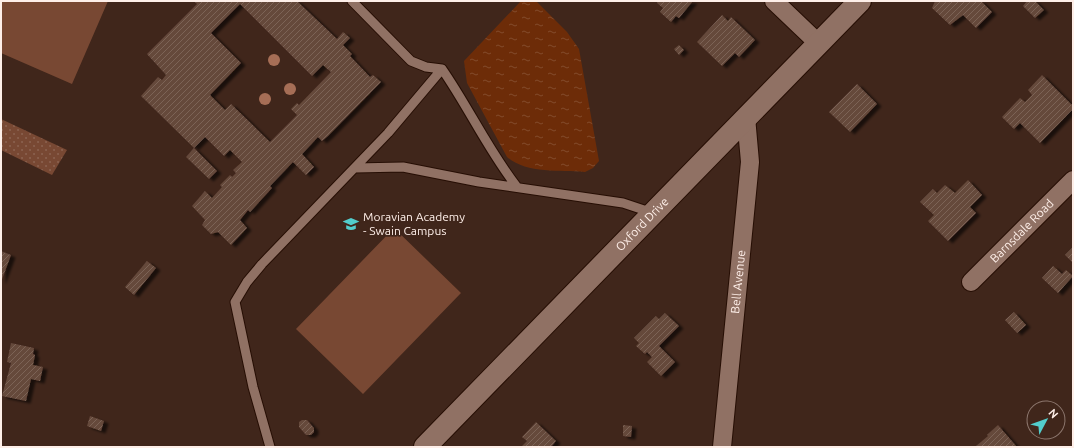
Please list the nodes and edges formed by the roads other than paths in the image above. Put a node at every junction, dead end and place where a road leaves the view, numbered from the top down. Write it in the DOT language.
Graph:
graph roads {
  1 [pos="352,1"];
  2 [pos="774,1"];
  3 [pos="860,1"];
  4 [pos="818,44"];
  5 [pos="442,69"];
  6 [pos="746,117"];
  7 [pos="355,168"];
  8 [pos="1073,180"];
  9 [pos="517,187"];
  10 [pos="653,213"];
  11 [pos="971,282"];
  12 [pos="270,447"];
  13 [pos="425,447"];
  14 [pos="722,447"];
  1 -- 5 [label="lane"];
  2 -- 4 [label="street"];
  3 -- 4 [label="main road, Oxford Drive"];
  4 -- 6 [label="main road, Oxford Drive"];
  5 -- 7 [label="lane"];
  5 -- 9 [label="lane"];
  6 -- 10 [label="main road, Oxford Drive"];
  6 -- 14 [label="street, Bell Avenue"];
  7 -- 9 [label="lane"];
  7 -- 12 [label="lane"];
  8 -- 11 [label="street, Barnsdale Road"];
  9 -- 10 [label="lane"];
  10 -- 13 [label="main road, Oxford Drive"];
}
